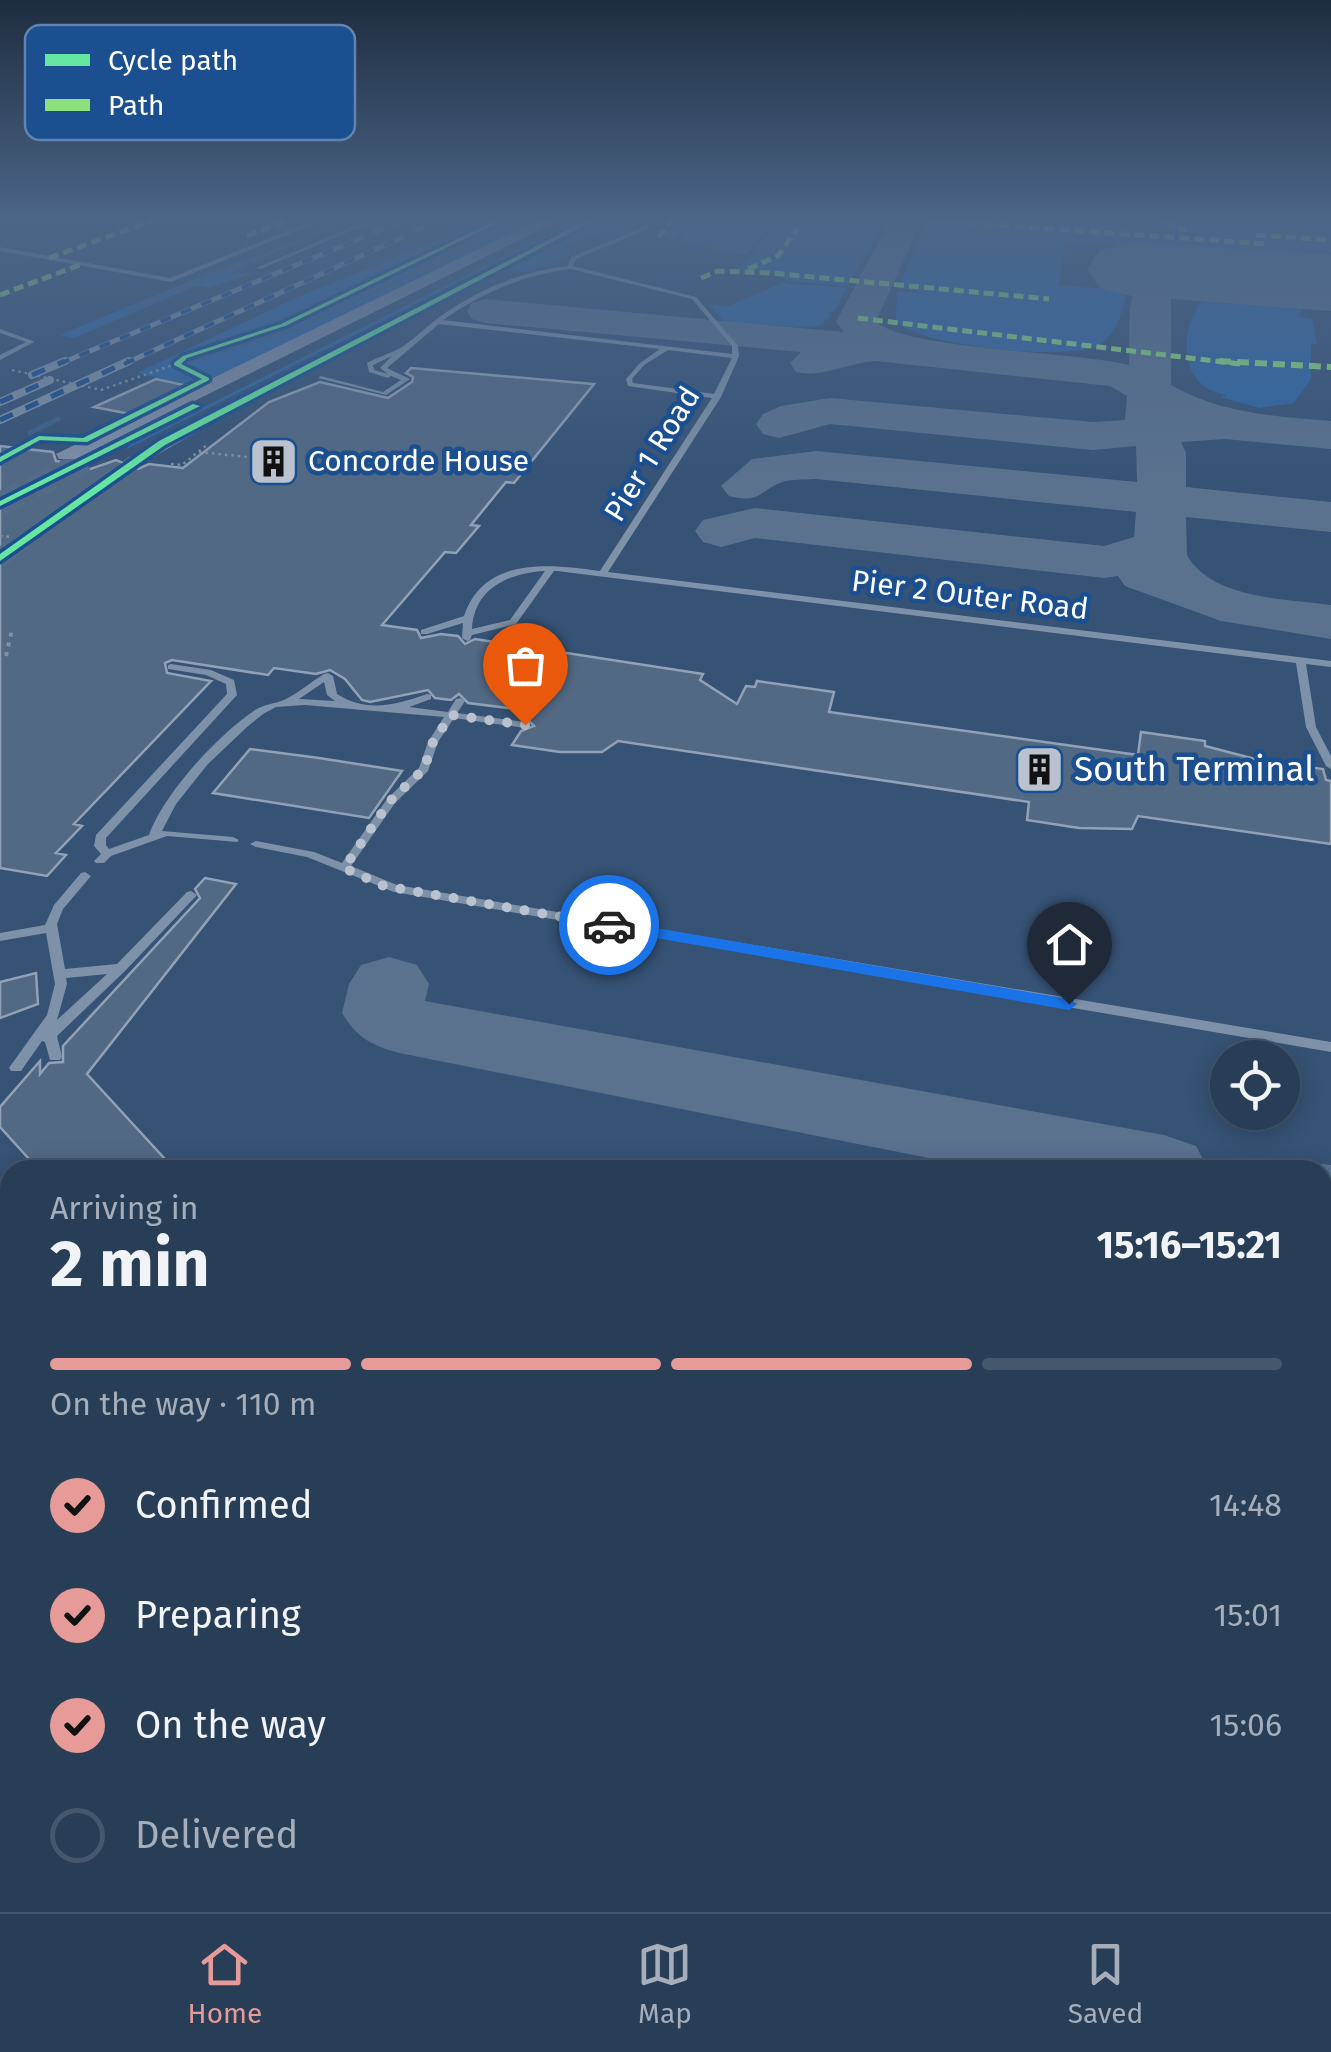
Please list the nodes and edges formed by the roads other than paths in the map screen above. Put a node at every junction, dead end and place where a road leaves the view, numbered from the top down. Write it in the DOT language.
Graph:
graph roads {
  1 [pos="371,307"];
  2 [pos="397,307"];
  3 [pos="422,307"];
  4 [pos="465,307"];
  5 [pos="702,307"];
  6 [pos="440,322"];
  7 [pos="0,330"];
  8 [pos="412,346"];
  9 [pos="670,348"];
  10 [pos="736,356"];
  11 [pos="0,358"];
  12 [pos="321,378"];
  13 [pos="407,379"];
  14 [pos="717,397"];
  15 [pos="68,454"];
  16 [pos="94,457"];
  17 [pos="134,462"];
  18 [pos="552,568"];
  19 [pos="603,573"];
  20 [pos="465,619"];
  21 [pos="424,632"];
  22 [pos="1301,661"];
  23 [pos="1331,664"];
  24 [pos="172,667"];
  25 [pos="427,697"];
  26 [pos="460,702"];
  27 [pos="283,703"];
  28 [pos="359,707"];
  29 [pos="388,708"];
  30 [pos="451,715"];
  31 [pos="525,725"];
  32 [pos="1331,766"];
  33 [pos="155,835"];
  34 [pos="234,840"];
  35 [pos="256,844"];
  36 [pos="344,868"];
  37 [pos="86,876"];
  38 [pos="191,895"];
  39 [pos="51,928"];
  40 [pos="0,937"];
  41 [pos="120,968"];
  42 [pos="60,974"];
  43 [pos="50,1035"];
  44 [pos="1331,1047"];
  45 [pos="55,1057"];
  1 -- 15 [label="main road"];
  2 -- 16 [label="main road"];
  3 -- 17 [label="street"];
  4 -- 6 [label="lane"];
  5 -- 10 [label="lane"];
  6 -- 8 [label="lane"];
  6 -- 9 [label="lane, Pier 1 Road"];
  7 -- 11 [label="lane"];
  8 -- 13 [label="lane"];
  8 -- 13 [label="lane"];
  9 -- 10 [label="lane, Pier 1 Road"];
  9 -- 14 [label="lane"];
  10 -- 14 [label="lane, Pier 1 Road"];
  12 -- 13 [label="lane"];
  14 -- 19 [label="lane, Pier 1 Road"];
  18 -- 19 [label="lane, Pier 2 Outer Road"];
  18 -- 20 [label="lane, Pier 2 Outer Road"];
  18 -- 20 [label="lane"];
  19 -- 22 [label="lane, Pier 2 Outer Road"];
  20 -- 21 [label="lane"];
  22 -- 23 [label="lane, Pier 2 Outer Road"];
  22 -- 32 [label="lane"];
  24 -- 33 [label="lane"];
  25 -- 29 [label="lane"];
  26 -- 30 [label="lane"];
  27 -- 28 [label="lane"];
  27 -- 28 [label="lane"];
  27 -- 33 [label="lane"];
  28 -- 29 [label="lane"];
  29 -- 30 [label="lane"];
  30 -- 31 [label="lane"];
  30 -- 36 [label="lane"];
  33 -- 34 [label="lane"];
  35 -- 36 [label="lane"];
  36 -- 44 [label="lane"];
  37 -- 39 [label="lane"];
  38 -- 41 [label="lane"];
  39 -- 40 [label="lane"];
  39 -- 42 [label="lane"];
  41 -- 42 [label="lane"];
  41 -- 43 [label="lane"];
  42 -- 43 [label="lane"];
  43 -- 45 [label="lane"];
}
